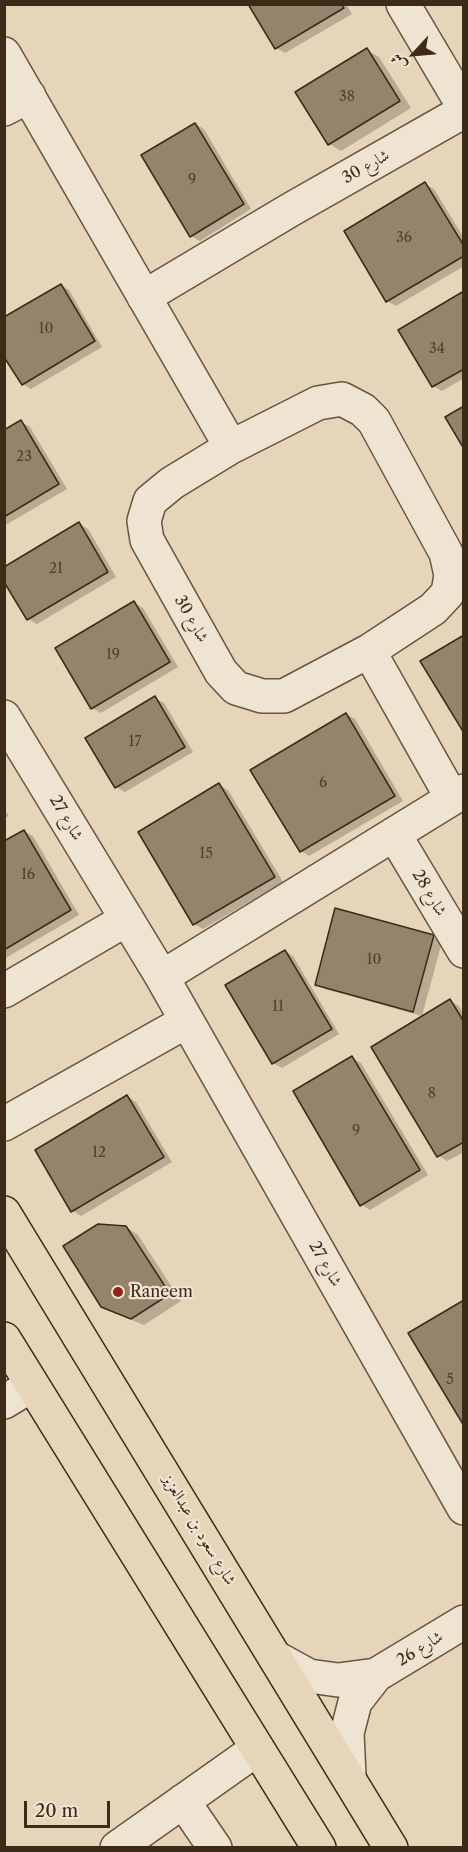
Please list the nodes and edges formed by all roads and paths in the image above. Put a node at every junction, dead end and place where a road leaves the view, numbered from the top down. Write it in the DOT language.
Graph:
graph roads {
  1 [pos="403,4"];
  2 [pos="4,54"];
  3 [pos="17,103"];
  4 [pos="464,109"];
  5 [pos="144,297"];
  6 [pos="231,447"];
  7 [pos="369,651"];
  8 [pos="4,717"];
  9 [pos="458,794"];
  10 [pos="394,834"];
  11 [pos="127,919"];
  12 [pos="464,951"];
  13 [pos="162,977"];
  14 [pos="4,991"];
  15 [pos="187,1021"];
  16 [pos="4,1124"];
  17 [pos="4,1213"];
  18 [pos="4,1339"];
  19 [pos="32,1385"];
  20 [pos="4,1401"];
  21 [pos="464,1508"];
  22 [pos="464,1622"];
  23 [pos="278,1659"];
  24 [pos="376,1675"];
  25 [pos="257,1749"];
  26 [pos="349,1776"];
  27 [pos="183,1801"];
  28 [pos="117,1848"];
  29 [pos="215,1848"];
  30 [pos="319,1848"];
  31 [pos="392,1848"];
  1 -- 4 [label="street"];
  2 -- 3 [label="street"];
  3 -- 5 [label="street"];
  4 -- 5 [label="street, شارع 30"];
  5 -- 6 [label="street"];
  6 -- 7 [label="street, شارع 30"];
  6 -- 7 [label="street, شارع 30"];
  7 -- 9 [label="street"];
  8 -- 11 [label="street, شارع 27"];
  9 -- 10 [label="street"];
  10 -- 12 [label="street, شارع 28"];
  10 -- 13 [label="street"];
  11 -- 13 [label="street, شارع 27"];
  11 -- 14 [label="street"];
  13 -- 15 [label="street, شارع 27"];
  15 -- 16 [label="street"];
  15 -- 21 [label="street, شارع 27"];
  17 -- 23 [label="main road, شارع سعود بن عبدالعزيز"];
  18 -- 19 [label="main road"];
  19 -- 20 [label="street"];
  19 -- 25 [label="main road"];
  22 -- 24 [label="street, شارع 26"];
  23 -- 24 [label="street, شارع 26"];
  23 -- 26 [label="main road, شارع سعود بن عبدالعزيز"];
  24 -- 26 [label="street, شارع 26"];
  25 -- 27 [label="street"];
  25 -- 30 [label="main road"];
  26 -- 31 [label="main road, شارع سعود بن عبدالعزيز"];
  27 -- 28 [label="street"];
  27 -- 29 [label="street"];
}
